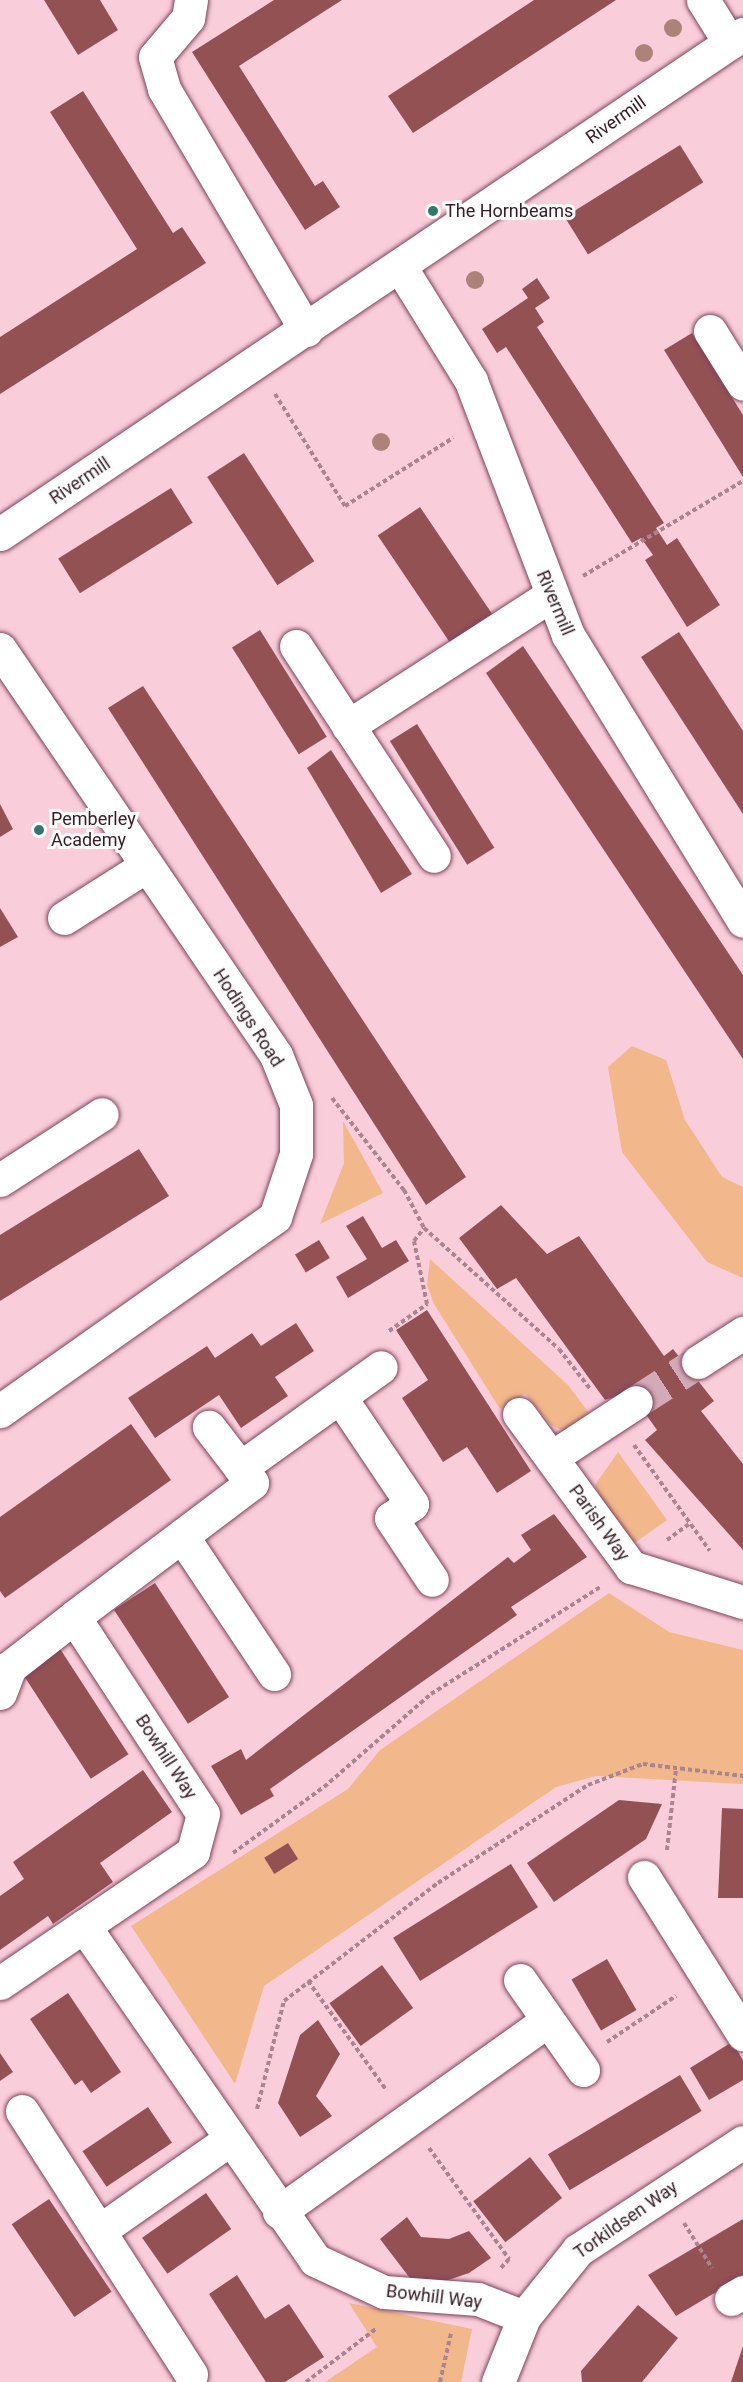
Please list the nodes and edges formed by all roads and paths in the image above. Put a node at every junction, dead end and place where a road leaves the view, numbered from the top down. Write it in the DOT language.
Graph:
graph roads {
  1 [pos="191,0"];
  2 [pos="703,0"];
  3 [pos="736,38"];
  4 [pos="401,268"];
  5 [pos="306,330"];
  6 [pos="710,331"];
  7 [pos="743,384"];
  8 [pos="283,406"];
  9 [pos="484,418"];
  10 [pos="743,481"];
  11 [pos="0,534"];
  12 [pos="551,595"];
  13 [pos="296,646"];
  14 [pos="0,649"];
  15 [pos="348,726"];
  16 [pos="434,856"];
  17 [pos="146,866"];
  18 [pos="64,918"];
  19 [pos="743,921"];
  20 [pos="296,1105"];
  21 [pos="102,1114"];
  22 [pos="0,1180"];
  23 [pos="424,1228"];
  24 [pos="743,1333"];
  25 [pos="698,1362"];
  26 [pos="381,1367"];
  27 [pos="340,1396"];
  28 [pos="624,1410"];
  29 [pos="0,1411"];
  30 [pos="519,1414"];
  31 [pos="209,1427"];
  32 [pos="552,1457"];
  33 [pos="240,1468"];
  34 [pos="689,1524"];
  35 [pos="182,1536"];
  36 [pos="714,1557"];
  37 [pos="631,1567"];
  38 [pos="432,1580"];
  39 [pos="743,1602"];
  40 [pos="74,1617"];
  41 [pos="274,1674"];
  42 [pos="5,1680"];
  43 [pos="676,1768"];
  44 [pos="743,1776"];
  45 [pos="228,1856"];
  46 [pos="644,1877"];
  47 [pos="662,1905"];
  48 [pos="84,1926"];
  49 [pos="707,1976"];
  50 [pos="520,1980"];
  51 [pos="0,1983"];
  52 [pos="547,2021"];
  53 [pos="743,2034"];
  54 [pos="580,2066"];
  55 [pos="22,2111"];
  56 [pos="255,2118"];
  57 [pos="229,2140"];
  58 [pos="743,2142"];
  59 [pos="664,2192"];
  60 [pos="279,2212"];
  61 [pos="99,2231"];
  62 [pos="384,2292"];
  63 [pos="737,2295"];
  64 [pos="524,2317"];
  65 [pos="191,2374"];
  66 [pos="306,2382"];
  67 [pos="498,2382"];
  1 -- 5 [label="street"];
  2 -- 3 [label="street"];
  3 -- 4 [label="street, Rivermill"];
  4 -- 5 [label="street, Rivermill"];
  4 -- 9 [label="street, Rivermill"];
  5 -- 11 [label="street, Rivermill"];
  6 -- 7 [label="street"];
  8 -- 9 [label="path"];
  9 -- 12 [label="street, Rivermill"];
  10 -- 12 [label="path"];
  12 -- 15 [label="street"];
  12 -- 19 [label="street, Rivermill"];
  13 -- 15 [label="street"];
  14 -- 17 [label="street, Hodings Road"];
  15 -- 16 [label="street"];
  17 -- 18 [label="street"];
  17 -- 20 [label="street, Hodings Road"];
  20 -- 23 [label="path"];
  20 -- 29 [label="street, Hodings Road"];
  21 -- 22 [label="street"];
  23 -- 26 [label="path"];
  23 -- 28 [label="path"];
  24 -- 25 [label="street"];
  26 -- 27 [label="street"];
  27 -- 33 [label="street"];
  27 -- 38 [label="street"];
  28 -- 32 [label="street"];
  28 -- 34 [label="path"];
  30 -- 32 [label="street, Parish Way"];
  31 -- 33 [label="street"];
  32 -- 37 [label="street, Parish Way"];
  33 -- 35 [label="street"];
  34 -- 36 [label="path"];
  34 -- 37 [label="path"];
  35 -- 40 [label="street"];
  35 -- 41 [label="street"];
  37 -- 39 [label="street, Parish Way"];
  37 -- 45 [label="path"];
  40 -- 42 [label="street"];
  40 -- 48 [label="street, Bowhill Way"];
  43 -- 44 [label="path"];
  43 -- 47 [label="path"];
  43 -- 56 [label="path"];
  46 -- 47 [label="street"];
  47 -- 49 [label="street"];
  48 -- 51 [label="street, Bowhill Way"];
  48 -- 57 [label="street, Bowhill Way"];
  49 -- 53 [label="street"];
  49 -- 54 [label="path"];
  50 -- 52 [label="street"];
  52 -- 54 [label="street"];
  52 -- 60 [label="street"];
  55 -- 61 [label="street"];
  57 -- 60 [label="street, Bowhill Way"];
  57 -- 61 [label="street"];
  58 -- 59 [label="street, Torkildsen Way"];
  59 -- 63 [label="path"];
  59 -- 64 [label="street, Torkildsen Way"];
  60 -- 62 [label="street, Bowhill Way"];
  61 -- 65 [label="street"];
  62 -- 64 [label="street, Bowhill Way"];
  62 -- 66 [label="path"];
  64 -- 67 [label="street, Torkildsen Way"];
}
